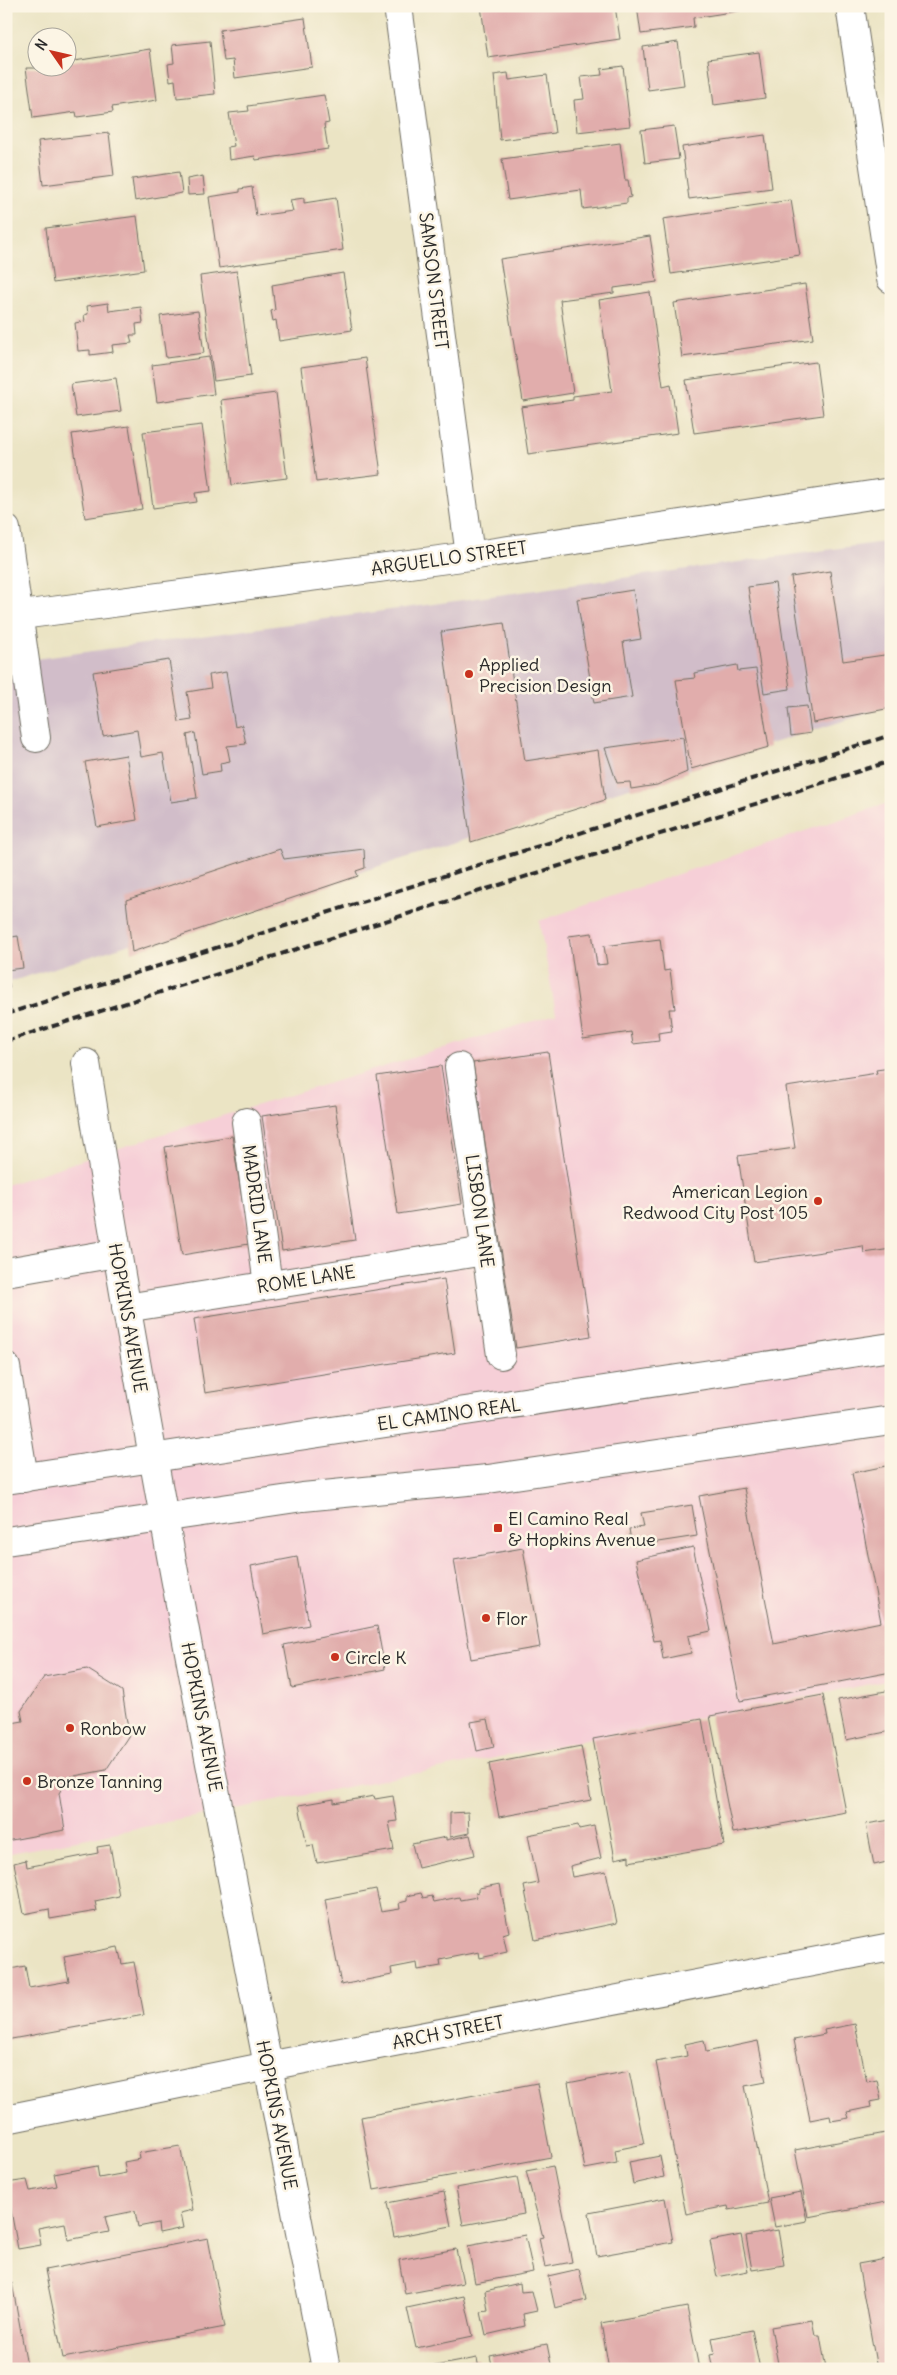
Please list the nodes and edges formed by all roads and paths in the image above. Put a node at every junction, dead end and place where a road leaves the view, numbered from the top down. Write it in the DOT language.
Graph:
graph roads {
  1 [pos="398,6"];
  2 [pos="850,6"];
  3 [pos="891,279"];
  4 [pos="891,492"];
  5 [pos="6,529"];
  6 [pos="470,556"];
  7 [pos="12,616"];
  8 [pos="36,738"];
  9 [pos="86,1063"];
  10 [pos="458,1067"];
  11 [pos="246,1122"];
  12 [pos="485,1251"];
  13 [pos="116,1253"];
  14 [pos="6,1272"];
  15 [pos="268,1285"];
  16 [pos="126,1308"];
  17 [pos="891,1347"];
  18 [pos="502,1355"];
  19 [pos="6,1367"];
  20 [pos="9,1409"];
  21 [pos="891,1420"];
  22 [pos="154,1458"];
  23 [pos="15,1479"];
  24 [pos="164,1518"];
  25 [pos="6,1540"];
  26 [pos="891,1947"];
  27 [pos="268,2066"];
  28 [pos="6,2119"];
  29 [pos="326,2369"];
  1 -- 6 [label="street, SAMSON STREET"];
  2 -- 3 [label="street"];
  4 -- 6 [label="street, ARGUELLO STREET"];
  5 -- 7 [label="street"];
  6 -- 7 [label="street, ARGUELLO STREET"];
  7 -- 8 [label="street"];
  9 -- 13 [label="street, HOPKINS AVENUE"];
  10 -- 12 [label="street, LISBON LANE"];
  11 -- 15 [label="street, MADRID LANE"];
  12 -- 15 [label="street, ROME LANE"];
  12 -- 18 [label="street, LISBON LANE"];
  13 -- 14 [label="street"];
  13 -- 16 [label="street, HOPKINS AVENUE"];
  15 -- 16 [label="street, ROME LANE"];
  16 -- 22 [label="street, HOPKINS AVENUE"];
  17 -- 22 [label="street, EL CAMINO REAL"];
  19 -- 20 [label="street"];
  20 -- 23 [label="street"];
  21 -- 24 [label="street"];
  22 -- 23 [label="street, EL CAMINO REAL"];
  22 -- 24 [label="street, HOPKINS AVENUE"];
  24 -- 25 [label="street"];
  24 -- 27 [label="street, HOPKINS AVENUE"];
  26 -- 27 [label="street, ARCH STREET"];
  27 -- 28 [label="street, ARCH STREET"];
  27 -- 29 [label="street, HOPKINS AVENUE"];
}
